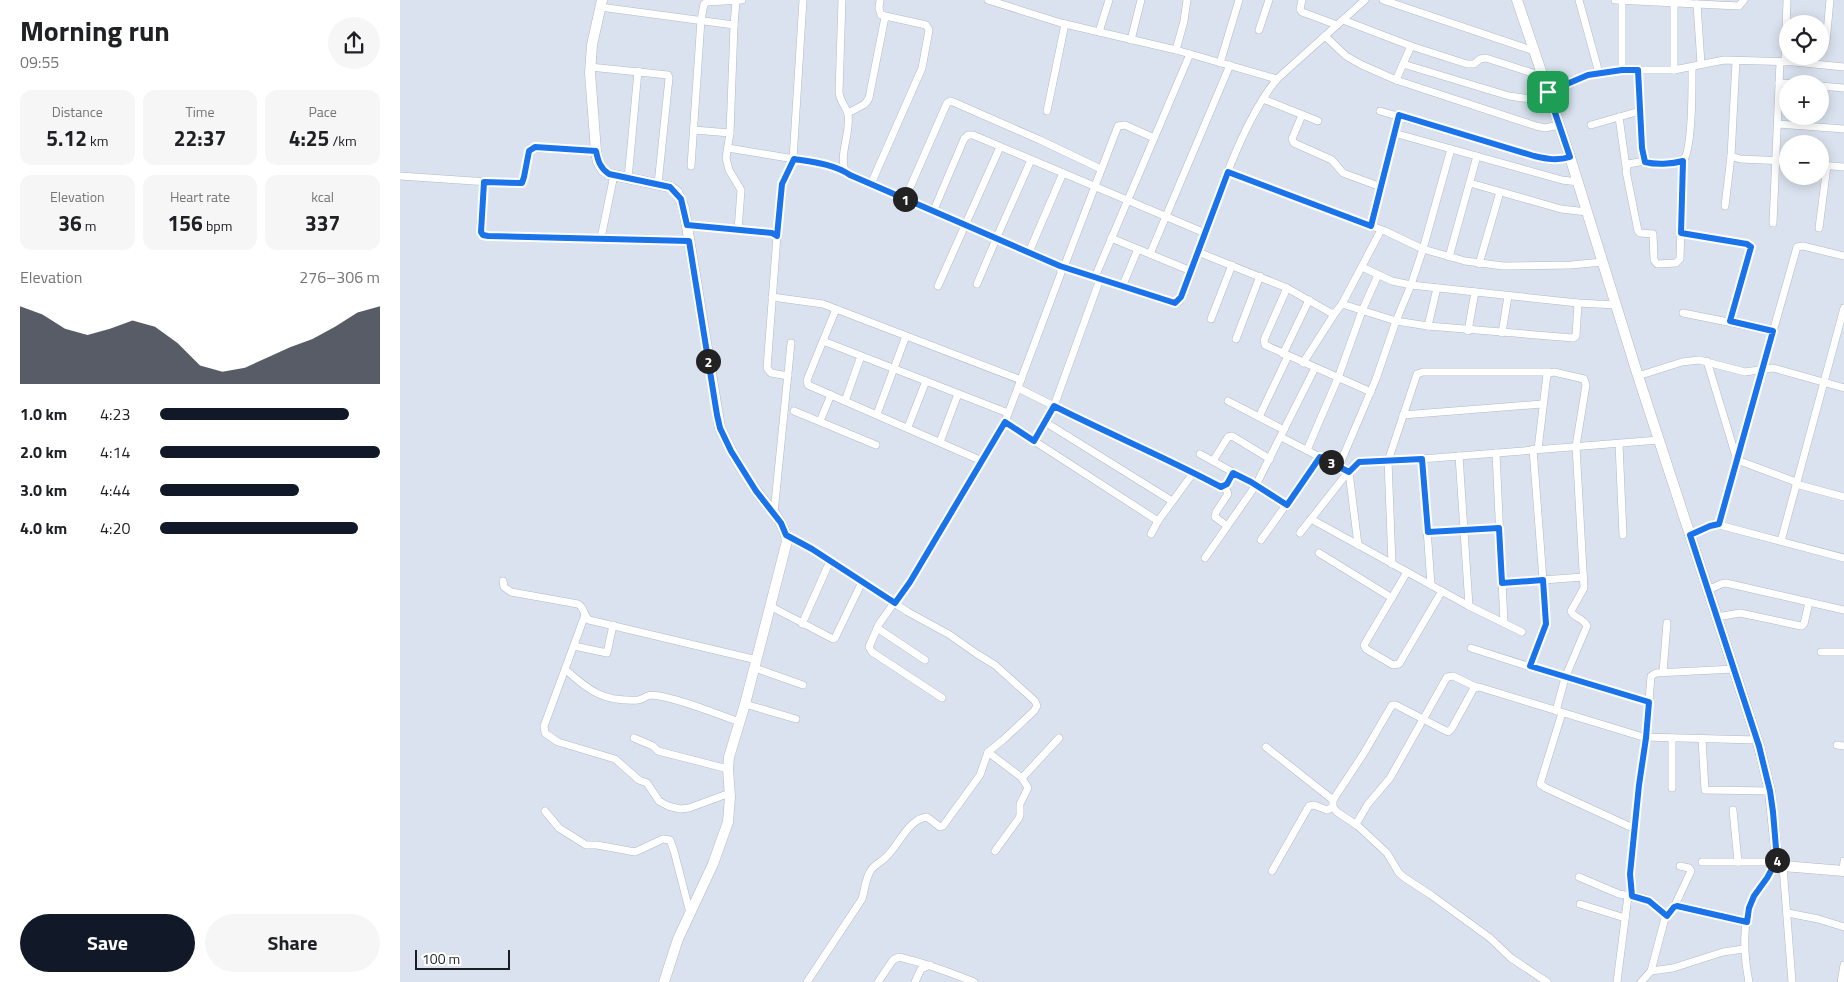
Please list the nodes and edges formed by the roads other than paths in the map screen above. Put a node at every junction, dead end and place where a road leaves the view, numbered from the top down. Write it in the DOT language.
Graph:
graph roads {
  1 [pos="739,0"];
  2 [pos="803,0"];
  3 [pos="842,0"];
  4 [pos="880,0"];
  5 [pos="988,0"];
  6 [pos="1109,0"];
  7 [pos="1141,0"];
  8 [pos="1187,0"];
  9 [pos="1239,0"];
  10 [pos="1269,0"];
  11 [pos="1302,0"];
  12 [pos="1365,0"];
  13 [pos="1383,0"];
  14 [pos="1517,0"];
  15 [pos="1579,0"];
  16 [pos="1614,0"];
  17 [pos="1744,0"];
  18 [pos="1787,0"];
  19 [pos="1830,0"];
  20 [pos="1622,2"];
  21 [pos="601,4"];
  22 [pos="1674,4"];
  23 [pos="1697,4"];
  24 [pos="1786,15"];
  25 [pos="1829,15"];
  26 [pos="885,17"];
  27 [pos="701,20"];
  28 [pos="1343,20"];
  29 [pos="1065,24"];
  30 [pos="734,25"];
  31 [pos="1337,25"];
  32 [pos="1259,30"];
  33 [pos="1100,32"];
  34 [pos="1325,36"];
  35 [pos="1131,40"];
  36 [pos="1411,46"];
  37 [pos="1176,50"];
  38 [pos="1534,50"];
  39 [pos="1190,54"];
  40 [pos="1736,61"];
  41 [pos="1220,62"];
  42 [pos="1779,62"];
  43 [pos="1403,64"];
  44 [pos="1701,64"];
  45 [pos="1230,65"];
  46 [pos="1819,65"];
  47 [pos="590,67"];
  48 [pos="1692,67"];
  49 [pos="1844,67"];
  50 [pos="1622,70"];
  51 [pos="1638,70"];
  52 [pos="1674,70"];
  53 [pos="638,71"];
  54 [pos="1599,73"];
  55 [pos="1542,76"];
  56 [pos="1277,79"];
  57 [pos="1396,80"];
  58 [pos="1779,82"];
  59 [pos="1829,87"];
  60 [pos="1844,88"];
  61 [pos="1549,96"];
  62 [pos="1263,99"];
  63 [pos="1640,110"];
  64 [pos="1047,111"];
  65 [pos="1380,111"];
  66 [pos="848,113"];
  67 [pos="1302,115"];
  68 [pos="1399,115"];
  69 [pos="1619,117"];
  70 [pos="1318,121"];
  71 [pos="1778,124"];
  72 [pos="1559,125"];
  73 [pos="1591,125"];
  74 [pos="1844,129"];
  75 [pos="694,130"];
  76 [pos="730,133"];
  77 [pos="1394,133"];
  78 [pos="1154,138"];
  79 [pos="1000,147"];
  80 [pos="728,148"];
  81 [pos="1450,149"];
  82 [pos="596,151"];
  83 [pos="1477,156"];
  84 [pos="1730,156"];
  85 [pos="1570,157"];
  86 [pos="794,159"];
  87 [pos="1032,160"];
  88 [pos="1777,160"];
  89 [pos="1683,161"];
  90 [pos="1645,162"];
  91 [pos="691,166"];
  92 [pos="1626,167"];
  93 [pos="1829,167"];
  94 [pos="1844,168"];
  95 [pos="1101,169"];
  96 [pos="845,171"];
  97 [pos="1228,172"];
  98 [pos="1063,173"];
  99 [pos="614,175"];
  100 [pos="400,176"];
  101 [pos="628,178"];
  102 [pos="484,182"];
  103 [pos="1578,182"];
  104 [pos="1470,183"];
  105 [pos="658,184"];
  106 [pos="871,184"];
  107 [pos="1822,185"];
  108 [pos="1095,186"];
  109 [pos="1381,187"];
  110 [pos="1500,192"];
  111 [pos="904,199"];
  112 [pos="1127,200"];
  113 [pos="1725,206"];
  114 [pos="933,212"];
  115 [pos="1587,212"];
  116 [pos="1166,217"];
  117 [pos="1773,223"];
  118 [pos="687,225"];
  119 [pos="966,226"];
  120 [pos="1371,226"];
  121 [pos="1819,228"];
  122 [pos="738,230"];
  123 [pos="1381,230"];
  124 [pos="1205,233"];
  125 [pos="1681,233"];
  126 [pos="777,236"];
  127 [pos="601,238"];
  128 [pos="996,238"];
  129 [pos="1111,238"];
  130 [pos="689,241"];
  131 [pos="1138,249"];
  132 [pos="1423,249"];
  133 [pos="1029,252"];
  134 [pos="1198,252"];
  135 [pos="1150,254"];
  136 [pos="1844,256"];
  137 [pos="1449,257"];
  138 [pos="1603,262"];
  139 [pos="1479,264"];
  140 [pos="1232,265"];
  141 [pos="1062,266"];
  142 [pos="1362,267"];
  143 [pos="1191,271"];
  144 [pos="1378,275"];
  145 [pos="1260,276"];
  146 [pos="1097,278"];
  147 [pos="977,284"];
  148 [pos="1411,285"];
  149 [pos="938,286"];
  150 [pos="1122,286"];
  151 [pos="1287,288"];
  152 [pos="1437,288"];
  153 [pos="1475,292"];
  154 [pos="772,296"];
  155 [pos="1508,296"];
  156 [pos="1309,300"];
  157 [pos="1578,303"];
  158 [pos="1342,304"];
  159 [pos="1616,305"];
  160 [pos="1844,308"];
  161 [pos="836,309"];
  162 [pos="1362,311"];
  163 [pos="1335,313"];
  164 [pos="1683,313"];
  165 [pos="1211,319"];
  166 [pos="1396,321"];
  167 [pos="1730,321"];
  168 [pos="1428,326"];
  169 [pos="1468,331"];
  170 [pos="1773,331"];
  171 [pos="1841,332"];
  172 [pos="1502,334"];
  173 [pos="906,336"];
  174 [pos="1236,339"];
  175 [pos="823,341"];
  176 [pos="791,343"];
  177 [pos="1286,355"];
  178 [pos="862,356"];
  179 [pos="1707,361"];
  180 [pos="1304,363"];
  181 [pos="894,368"];
  182 [pos="1315,368"];
  183 [pos="1762,370"];
  184 [pos="1550,372"];
  185 [pos="788,376"];
  186 [pos="1638,376"];
  187 [pos="1338,378"];
  188 [pos="1021,380"];
  189 [pos="926,381"];
  190 [pos="1824,383"];
  191 [pos="1018,388"];
  192 [pos="1844,388"];
  193 [pos="1371,392"];
  194 [pos="958,394"];
  195 [pos="831,395"];
  196 [pos="845,401"];
  197 [pos="1228,401"];
  198 [pos="1542,404"];
  199 [pos="1054,406"];
  200 [pos="794,411"];
  201 [pos="1008,413"];
  202 [pos="877,414"];
  203 [pos="1403,415"];
  204 [pos="1259,417"];
  205 [pos="820,421"];
  206 [pos="1005,422"];
  207 [pos="1045,422"];
  208 [pos="908,427"];
  209 [pos="1283,433"];
  210 [pos="1659,440"];
  211 [pos="1034,441"];
  212 [pos="940,442"];
  213 [pos="1619,444"];
  214 [pos="876,445"];
  215 [pos="1576,446"];
  216 [pos="1536,449"];
  217 [pos="1307,450"];
  218 [pos="1496,452"];
  219 [pos="1200,454"];
  220 [pos="1459,456"];
  221 [pos="1320,457"];
  222 [pos="1270,459"];
  223 [pos="1422,459"];
  224 [pos="1737,460"];
  225 [pos="982,461"];
  226 [pos="1388,461"];
  227 [pos="1213,462"];
  228 [pos="1339,466"];
  229 [pos="1194,472"];
  230 [pos="1349,472"];
  231 [pos="1233,473"];
  232 [pos="1796,483"];
  233 [pos="1256,485"];
  234 [pos="1223,487"];
  235 [pos="1844,497"];
  236 [pos="1172,502"];
  237 [pos="1287,505"];
  238 [pos="774,513"];
  239 [pos="1310,519"];
  240 [pos="1158,521"];
  241 [pos="1719,524"];
  242 [pos="1227,526"];
  243 [pos="1499,528"];
  244 [pos="1464,530"];
  245 [pos="1428,532"];
  246 [pos="1300,533"];
  247 [pos="1150,534"];
  248 [pos="786,535"];
  249 [pos="1623,535"];
  250 [pos="1690,535"];
  251 [pos="1261,540"];
  252 [pos="1781,541"];
  253 [pos="1358,545"];
  254 [pos="1320,553"];
  255 [pos="1205,558"];
  256 [pos="1844,558"];
  257 [pos="830,561"];
  258 [pos="1392,564"];
  259 [pos="1407,572"];
  260 [pos="1583,577"];
  261 [pos="1543,580"];
  262 [pos="503,581"];
  263 [pos="862,582"];
  264 [pos="1502,583"];
  265 [pos="1431,585"];
  266 [pos="1708,590"];
  267 [pos="1442,591"];
  268 [pos="1392,598"];
  269 [pos="1809,602"];
  270 [pos="895,603"];
  271 [pos="770,606"];
  272 [pos="1469,606"];
  273 [pos="1844,610"];
  274 [pos="585,615"];
  275 [pos="1717,617"];
  276 [pos="1504,623"];
  277 [pos="1667,623"];
  278 [pos="802,624"];
  279 [pos="613,626"];
  280 [pos="877,628"];
  281 [pos="1522,632"];
  282 [pos="574,646"];
  283 [pos="1471,648"];
  284 [pos="1822,652"];
  285 [pos="1844,652"];
  286 [pos="925,660"];
  287 [pos="756,664"];
  288 [pos="1530,666"];
  289 [pos="1734,669"];
  290 [pos="566,670"];
  291 [pos="1663,672"];
  292 [pos="1565,678"];
  293 [pos="803,684"];
  294 [pos="1476,687"];
  295 [pos="942,698"];
  296 [pos="1649,702"];
  297 [pos="745,704"];
  298 [pos="1559,712"];
  299 [pos="796,719"];
  300 [pos="1423,720"];
  301 [pos="740,722"];
  302 [pos="634,738"];
  303 [pos="1059,738"];
  304 [pos="1646,738"];
  305 [pos="1672,738"];
  306 [pos="1702,738"];
  307 [pos="1757,740"];
  308 [pos="1266,747"];
  309 [pos="988,752"];
  310 [pos="728,769"];
  311 [pos="1022,778"];
  312 [pos="1672,788"];
  313 [pos="1770,791"];
  314 [pos="730,792"];
  315 [pos="1333,804"];
  316 [pos="1733,810"];
  317 [pos="545,811"];
  318 [pos="1356,824"];
  319 [pos="1635,829"];
  320 [pos="995,851"];
  321 [pos="1702,862"];
  322 [pos="1738,862"];
  323 [pos="1779,862"];
  324 [pos="1680,866"];
  325 [pos="1844,868"];
  326 [pos="1272,871"];
  327 [pos="1579,877"];
  328 [pos="1630,896"];
  329 [pos="1580,904"];
  330 [pos="1674,907"];
  331 [pos="690,913"];
  332 [pos="1788,913"];
  333 [pos="1667,916"];
  334 [pos="1625,918"];
  335 [pos="1747,922"];
  336 [pos="1844,927"];
  337 [pos="1744,949"];
  338 [pos="931,965"];
  339 [pos="1844,965"];
  340 [pos="1650,971"];
  341 [pos="664,982"];
  342 [pos="807,982"];
  343 [pos="878,982"];
  344 [pos="915,982"];
  345 [pos="974,982"];
  346 [pos="1548,982"];
  347 [pos="1617,982"];
  348 [pos="1642,982"];
  349 [pos="1749,982"];
  350 [pos="1792,982"];
  351 [pos="1841,982"];
  1 -- 27 [label="street"];
  1 -- 30 [label="street"];
  2 -- 86 [label="street"];
  3 -- 66 [label="street"];
  4 -- 26 [label="street"];
  5 -- 29 [label="street"];
  6 -- 33 [label="street"];
  7 -- 35 [label="street"];
  8 -- 37 [label="street"];
  9 -- 41 [label="street"];
  10 -- 32 [label="street"];
  11 -- 31 [label="street"];
  12 -- 28 [label="street"];
  13 -- 38 [label="street"];
  14 -- 38 [label="street"];
  15 -- 54 [label="street"];
  16 -- 20 [label="street"];
  17 -- 23 [label="street"];
  18 -- 24 [label="street"];
  19 -- 25 [label="street"];
  20 -- 22 [label="street"];
  20 -- 50 [label="street"];
  21 -- 27 [label="street"];
  21 -- 47 [label="street"];
  22 -- 23 [label="street"];
  22 -- 52 [label="street"];
  23 -- 44 [label="street"];
  26 -- 66 [label="street"];
  26 -- 106 [label="street"];
  27 -- 30 [label="street"];
  27 -- 75 [label="street"];
  28 -- 31 [label="street"];
  28 -- 36 [label="street"];
  29 -- 33 [label="street"];
  29 -- 64 [label="street"];
  30 -- 76 [label="street"];
  31 -- 34 [label="street"];
  33 -- 35 [label="street"];
  34 -- 56 [label="street"];
  34 -- 57 [label="street"];
  35 -- 37 [label="street"];
  36 -- 43 [label="street"];
  36 -- 55 [label="street"];
  37 -- 39 [label="street"];
  38 -- 55 [label="street"];
  39 -- 41 [label="street"];
  39 -- 78 [label="street"];
  40 -- 42 [label="street"];
  40 -- 44 [label="street"];
  40 -- 84 [label="street"];
  41 -- 45 [label="street"];
  43 -- 57 [label="street"];
  43 -- 61 [label="street"];
  44 -- 48 [label="street"];
  45 -- 56 [label="street"];
  45 -- 116 [label="street"];
  46 -- 49 [label="street"];
  47 -- 53 [label="street"];
  47 -- 82 [label="street"];
  48 -- 52 [label="street"];
  48 -- 89 [label="street"];
  50 -- 51 [label="street"];
  50 -- 54 [label="street"];
  51 -- 52 [label="street"];
  51 -- 63 [label="street"];
  53 -- 101 [label="street"];
  53 -- 105 [label="street"];
  54 -- 61 [label="street"];
  55 -- 61 [label="street"];
  56 -- 62 [label="street"];
  57 -- 72 [label="street"];
  58 -- 71 [label="street"];
  59 -- 60 [label="street"];
  61 -- 72 [label="street"];
  62 -- 67 [label="street"];
  62 -- 97 [label="street"];
  63 -- 69 [label="street"];
  63 -- 90 [label="street"];
  65 -- 68 [label="street"];
  66 -- 96 [label="street"];
  67 -- 70 [label="street"];
  67 -- 109 [label="street"];
  68 -- 77 [label="street"];
  68 -- 85 [label="street"];
  69 -- 73 [label="street"];
  69 -- 92 [label="street"];
  71 -- 74 [label="street"];
  71 -- 88 [label="street"];
  72 -- 85 [label="street"];
  75 -- 76 [label="street"];
  75 -- 91 [label="street"];
  76 -- 80 [label="street"];
  77 -- 81 [label="street"];
  77 -- 109 [label="street"];
  78 -- 95 [label="street"];
  78 -- 112 [label="street"];
  79 -- 87 [label="street"];
  79 -- 114 [label="street"];
  79 -- 119 [label="street"];
  80 -- 86 [label="street"];
  80 -- 122 [label="street"];
  81 -- 83 [label="street"];
  81 -- 132 [label="street"];
  82 -- 99 [label="street"];
  82 -- 102 [label="street"];
  83 -- 103 [label="street"];
  83 -- 104 [label="street"];
  84 -- 88 [label="street"];
  84 -- 113 [label="street"];
  85 -- 103 [label="street"];
  86 -- 96 [label="street"];
  86 -- 126 [label="street"];
  87 -- 98 [label="street"];
  87 -- 128 [label="street"];
  88 -- 117 [label="street"];
  89 -- 90 [label="street"];
  89 -- 125 [label="street"];
  90 -- 92 [label="street"];
  92 -- 125 [label="street"];
  93 -- 94 [label="street"];
  95 -- 108 [label="street"];
  95 -- 111 [label="street"];
  96 -- 106 [label="street"];
  97 -- 120 [label="street"];
  97 -- 124 [label="street"];
  98 -- 108 [label="street"];
  98 -- 133 [label="street"];
  99 -- 101 [label="street"];
  99 -- 127 [label="street"];
  100 -- 102 [label="street"];
  101 -- 105 [label="street"];
  102 -- 127 [label="street"];
  103 -- 115 [label="street"];
  104 -- 110 [label="street"];
  104 -- 137 [label="street"];
  105 -- 118 [label="street"];
  106 -- 111 [label="street"];
  107 -- 121 [label="street"];
  108 -- 112 [label="street"];
  108 -- 141 [label="street"];
  109 -- 120 [label="street"];
  110 -- 115 [label="street"];
  110 -- 139 [label="street"];
  111 -- 114 [label="street"];
  112 -- 116 [label="street"];
  112 -- 129 [label="street"];
  114 -- 119 [label="street"];
  115 -- 138 [label="street"];
  116 -- 124 [label="street"];
  116 -- 135 [label="street"];
  118 -- 122 [label="street"];
  118 -- 130 [label="street"];
  119 -- 128 [label="street"];
  119 -- 149 [label="street"];
  120 -- 123 [label="street"];
  122 -- 126 [label="street"];
  123 -- 132 [label="street"];
  123 -- 142 [label="street"];
  124 -- 134 [label="street"];
  125 -- 167 [label="street"];
  126 -- 154 [label="street"];
  127 -- 130 [label="street"];
  128 -- 133 [label="street"];
  128 -- 147 [label="street"];
  129 -- 131 [label="street"];
  129 -- 146 [label="street"];
  130 -- 238 [label="street"];
  131 -- 135 [label="street"];
  131 -- 150 [label="street"];
  132 -- 137 [label="street"];
  132 -- 148 [label="street"];
  133 -- 141 [label="street"];
  134 -- 140 [label="street"];
  134 -- 143 [label="street"];
  135 -- 143 [label="street"];
  136 -- 170 [label="street"];
  137 -- 139 [label="street"];
  138 -- 139 [label="street"];
  138 -- 159 [label="street"];
  140 -- 145 [label="street"];
  140 -- 165 [label="street"];
  141 -- 146 [label="street"];
  141 -- 188 [label="street"];
  142 -- 144 [label="street"];
  142 -- 158 [label="street"];
  143 -- 150 [label="street"];
  144 -- 148 [label="street"];
  144 -- 162 [label="street"];
  145 -- 151 [label="street"];
  145 -- 174 [label="street"];
  146 -- 150 [label="street"];
  146 -- 199 [label="street"];
  148 -- 152 [label="street"];
  148 -- 166 [label="street"];
  151 -- 156 [label="street"];
  151 -- 177 [label="street"];
  152 -- 153 [label="street"];
  152 -- 168 [label="street"];
  153 -- 155 [label="street"];
  153 -- 169 [label="street"];
  154 -- 161 [label="street"];
  154 -- 185 [label="street"];
  155 -- 157 [label="street"];
  155 -- 172 [label="street"];
  156 -- 163 [label="street"];
  156 -- 177 [label="street"];
  157 -- 159 [label="street"];
  157 -- 172 [label="street"];
  158 -- 162 [label="street"];
  158 -- 163 [label="street"];
  159 -- 186 [label="street"];
  160 -- 171 [label="street"];
  161 -- 173 [label="street"];
  161 -- 175 [label="street"];
  162 -- 166 [label="street"];
  162 -- 187 [label="street"];
  163 -- 180 [label="street"];
  164 -- 167 [label="street"];
  166 -- 168 [label="street"];
  166 -- 193 [label="street"];
  167 -- 170 [label="street"];
  168 -- 169 [label="street"];
  169 -- 172 [label="street"];
  170 -- 183 [label="street"];
  171 -- 190 [label="street"];
  173 -- 181 [label="street"];
  173 -- 188 [label="street"];
  175 -- 178 [label="street"];
  175 -- 195 [label="street"];
  176 -- 185 [label="street"];
  177 -- 180 [label="street"];
  177 -- 204 [label="street"];
  178 -- 181 [label="street"];
  178 -- 196 [label="street"];
  179 -- 183 [label="street"];
  179 -- 186 [label="street"];
  179 -- 224 [label="street"];
  180 -- 182 [label="street"];
  181 -- 189 [label="street"];
  181 -- 202 [label="street"];
  182 -- 187 [label="street"];
  182 -- 209 [label="street"];
  183 -- 190 [label="street"];
  183 -- 224 [label="street"];
  184 -- 198 [label="street"];
  184 -- 203 [label="street"];
  184 -- 215 [label="street"];
  185 -- 238 [label="street"];
  186 -- 210 [label="street"];
  187 -- 193 [label="street"];
  187 -- 217 [label="street"];
  188 -- 191 [label="street"];
  189 -- 194 [label="street"];
  189 -- 208 [label="street"];
  190 -- 192 [label="street"];
  190 -- 232 [label="street"];
  191 -- 199 [label="street"];
  191 -- 201 [label="street"];
  193 -- 228 [label="street"];
  194 -- 201 [label="street"];
  194 -- 212 [label="street"];
  195 -- 196 [label="street"];
  195 -- 205 [label="street"];
  196 -- 202 [label="street"];
  197 -- 204 [label="street"];
  198 -- 203 [label="street"];
  198 -- 216 [label="street"];
  199 -- 207 [label="street"];
  199 -- 229 [label="street"];
  200 -- 205 [label="street"];
  201 -- 206 [label="street"];
  202 -- 208 [label="street"];
  203 -- 226 [label="street"];
  204 -- 209 [label="street"];
  205 -- 214 [label="street"];
  206 -- 211 [label="street"];
  206 -- 225 [label="street"];
  207 -- 211 [label="street"];
  207 -- 236 [label="street"];
  208 -- 212 [label="street"];
  209 -- 217 [label="street"];
  209 -- 222 [label="street"];
  210 -- 213 [label="street"];
  210 -- 250 [label="street"];
  211 -- 240 [label="street"];
  212 -- 225 [label="street"];
  213 -- 215 [label="street"];
  213 -- 249 [label="street"];
  215 -- 216 [label="street"];
  215 -- 260 [label="street"];
  216 -- 218 [label="street"];
  216 -- 261 [label="street"];
  217 -- 221 [label="street"];
  218 -- 220 [label="street"];
  218 -- 243 [label="street"];
  219 -- 227 [label="street"];
  220 -- 223 [label="street"];
  220 -- 244 [label="street"];
  221 -- 228 [label="street"];
  221 -- 237 [label="street"];
  222 -- 227 [label="street"];
  222 -- 233 [label="street"];
  223 -- 226 [label="street"];
  223 -- 245 [label="street"];
  224 -- 232 [label="street"];
  224 -- 241 [label="street"];
  225 -- 270 [label="street"];
  226 -- 230 [label="street"];
  226 -- 258 [label="street"];
  227 -- 231 [label="street"];
  228 -- 230 [label="street"];
  229 -- 234 [label="street"];
  229 -- 236 [label="street"];
  230 -- 239 [label="street"];
  230 -- 253 [label="street"];
  231 -- 233 [label="street"];
  231 -- 234 [label="street"];
  232 -- 235 [label="street"];
  232 -- 252 [label="street"];
  233 -- 237 [label="street"];
  233 -- 242 [label="street"];
  234 -- 242 [label="street"];
  236 -- 240 [label="street"];
  237 -- 251 [label="street"];
  238 -- 248 [label="street"];
  239 -- 246 [label="street"];
  239 -- 253 [label="street"];
  240 -- 247 [label="street"];
  241 -- 250 [label="street"];
  241 -- 252 [label="street"];
  242 -- 255 [label="street"];
  243 -- 244 [label="street"];
  243 -- 264 [label="street"];
  244 -- 245 [label="street"];
  244 -- 272 [label="street"];
  245 -- 265 [label="street"];
  248 -- 257 [label="street"];
  248 -- 271 [label="street"];
  250 -- 266 [label="street"];
  252 -- 256 [label="street"];
  253 -- 258 [label="street"];
  254 -- 268 [label="street"];
  257 -- 263 [label="street"];
  257 -- 278 [label="street"];
  258 -- 259 [label="street"];
  259 -- 265 [label="street"];
  259 -- 268 [label="street"];
  260 -- 261 [label="street"];
  260 -- 292 [label="street"];
  261 -- 264 [label="street"];
  261 -- 288 [label="street"];
  262 -- 274 [label="street"];
  263 -- 270 [label="street"];
  263 -- 278 [label="street"];
  264 -- 276 [label="street"];
  265 -- 267 [label="street"];
  266 -- 269 [label="street"];
  266 -- 275 [label="street"];
  267 -- 268 [label="street"];
  267 -- 272 [label="street"];
  269 -- 273 [label="street"];
  269 -- 275 [label="street"];
  270 -- 280 [label="street"];
  270 -- 309 [label="street"];
  271 -- 278 [label="street"];
  271 -- 287 [label="street"];
  272 -- 276 [label="street"];
  274 -- 279 [label="street"];
  274 -- 282 [label="street"];
  275 -- 289 [label="street"];
  276 -- 281 [label="street"];
  277 -- 291 [label="street"];
  279 -- 282 [label="street"];
  279 -- 287 [label="street"];
  280 -- 286 [label="street"];
  280 -- 295 [label="street"];
  282 -- 290 [label="street"];
  283 -- 288 [label="street"];
  284 -- 285 [label="street"];
  287 -- 293 [label="street"];
  287 -- 297 [label="street"];
  288 -- 292 [label="street"];
  289 -- 291 [label="street"];
  289 -- 307 [label="street"];
  290 -- 301 [label="street"];
  290 -- 314 [label="street"];
  291 -- 296 [label="street"];
  292 -- 296 [label="street"];
  292 -- 298 [label="street"];
  294 -- 298 [label="street"];
  294 -- 300 [label="street"];
  294 -- 300 [label="street"];
  296 -- 304 [label="street"];
  297 -- 299 [label="street"];
  297 -- 301 [label="street"];
  298 -- 304 [label="street"];
  298 -- 319 [label="street"];
  300 -- 315 [label="street"];
  300 -- 318 [label="street"];
  301 -- 310 [label="street"];
  302 -- 310 [label="street"];
  303 -- 311 [label="street"];
  304 -- 305 [label="street"];
  304 -- 319 [label="street"];
  305 -- 306 [label="street"];
  305 -- 312 [label="street"];
  306 -- 307 [label="street"];
  306 -- 313 [label="street"];
  307 -- 313 [label="street"];
  308 -- 315 [label="street"];
  309 -- 311 [label="street"];
  309 -- 342 [label="street"];
  310 -- 314 [label="street"];
  311 -- 320 [label="street"];
  313 -- 323 [label="street"];
  314 -- 331 [label="street"];
  315 -- 318 [label="street"];
  315 -- 326 [label="street"];
  316 -- 322 [label="street"];
  317 -- 331 [label="street"];
  318 -- 346 [label="street"];
  319 -- 328 [label="street"];
  321 -- 322 [label="street"];
  322 -- 323 [label="street"];
  323 -- 325 [label="street"];
  323 -- 332 [label="street"];
  323 -- 335 [label="street"];
  324 -- 330 [label="street"];
  327 -- 328 [label="street"];
  328 -- 333 [label="street"];
  328 -- 334 [label="street"];
  329 -- 334 [label="street"];
  330 -- 333 [label="street"];
  330 -- 335 [label="street"];
  331 -- 341 [label="street"];
  332 -- 336 [label="street"];
  332 -- 350 [label="street"];
  333 -- 340 [label="street"];
  334 -- 347 [label="street"];
  335 -- 337 [label="street"];
  337 -- 340 [label="street"];
  337 -- 349 [label="street"];
  338 -- 343 [label="street"];
  338 -- 344 [label="street"];
  338 -- 345 [label="street"];
  339 -- 351 [label="street"];
  340 -- 348 [label="street"];
}
